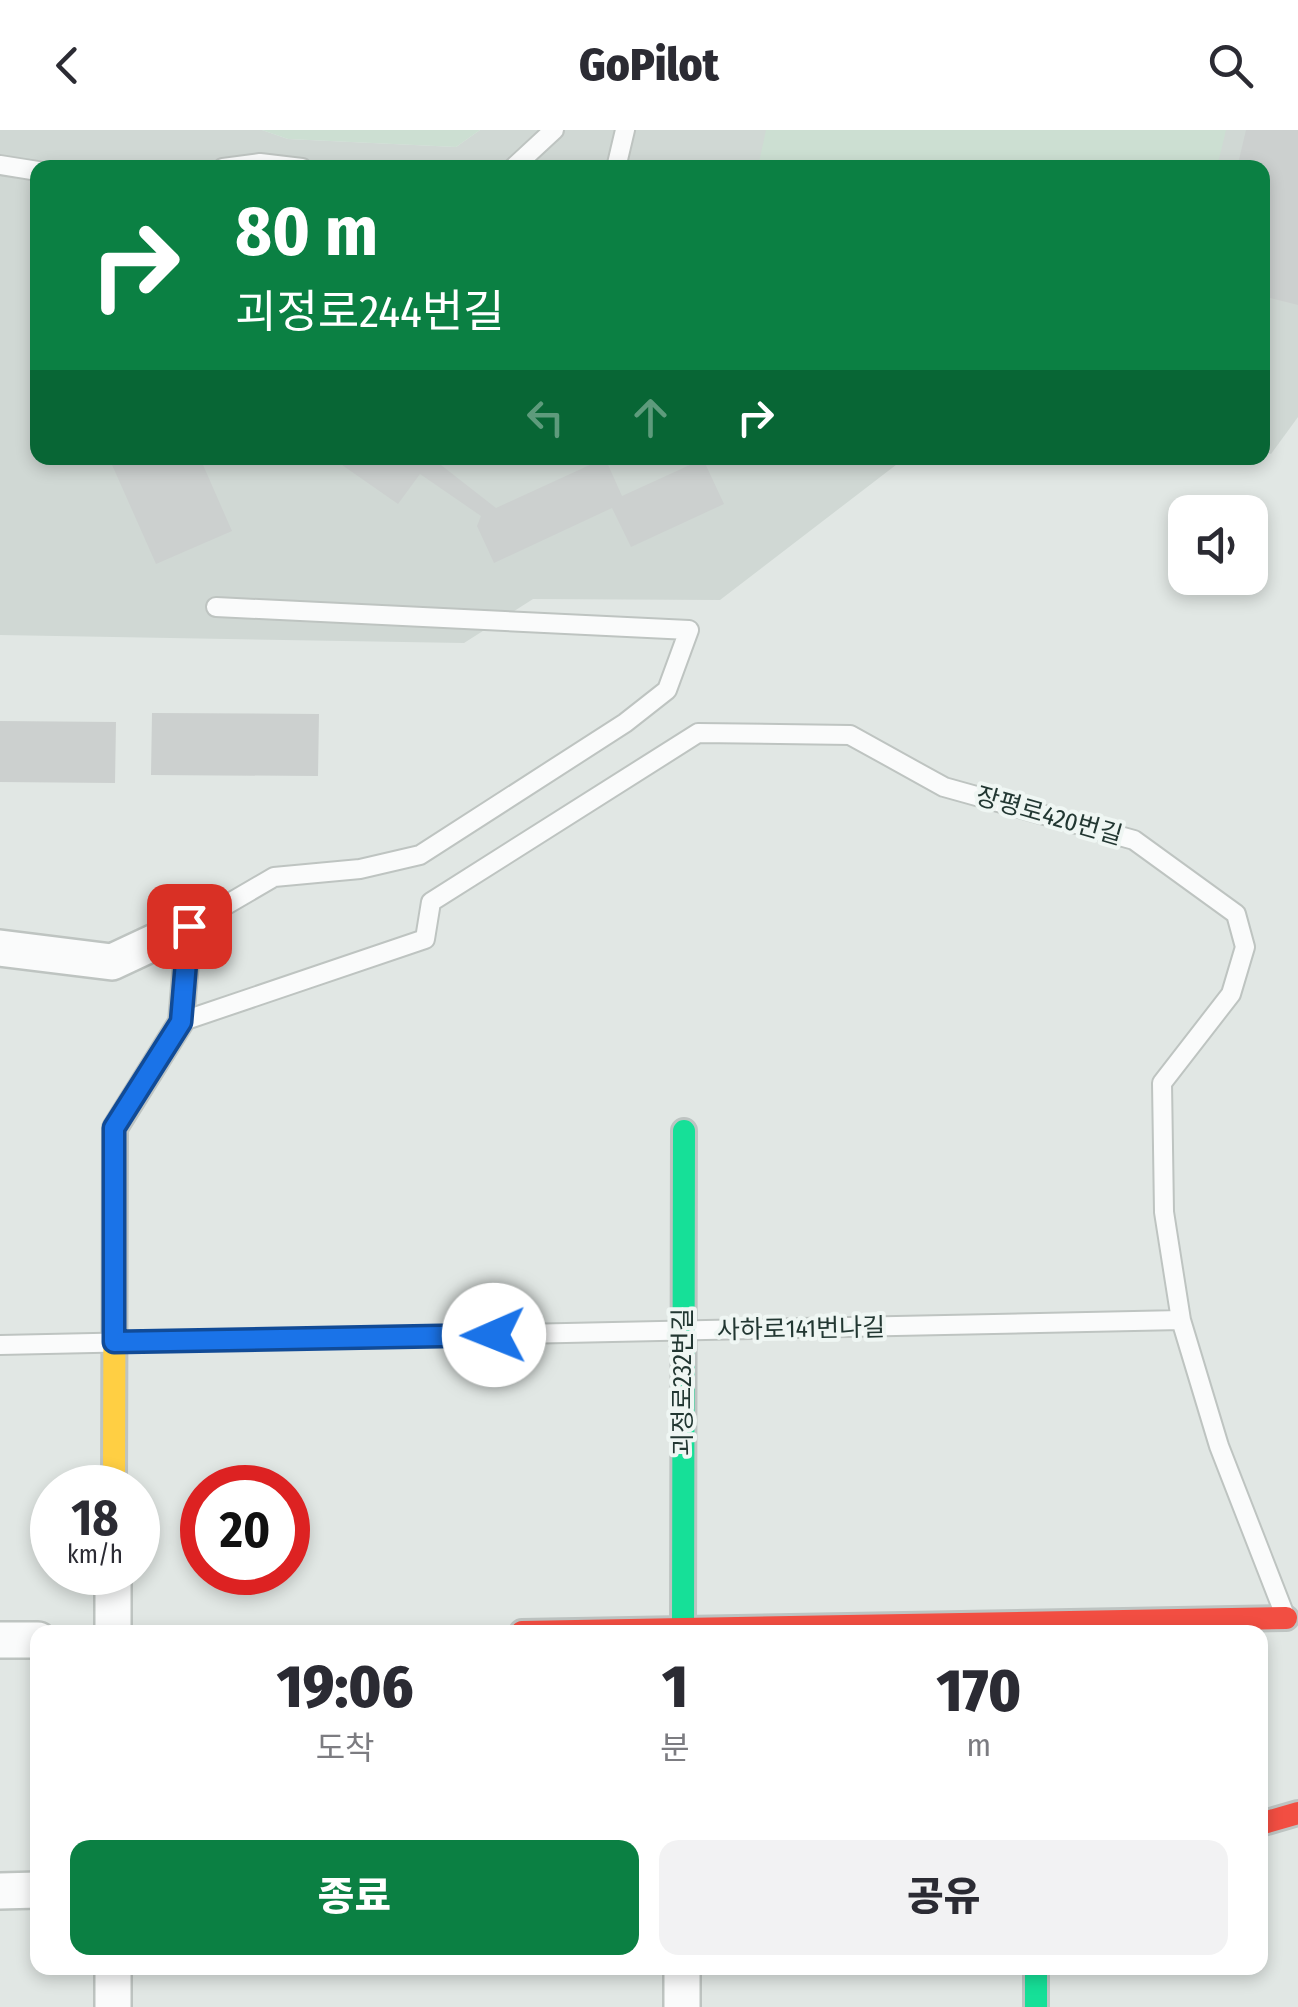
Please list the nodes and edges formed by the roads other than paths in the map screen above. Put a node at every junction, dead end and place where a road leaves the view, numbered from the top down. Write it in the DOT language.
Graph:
graph roads {
  1 [pos="554,130"];
  2 [pos="624,130"];
  3 [pos="522,160"];
  4 [pos="618,160"];
  5 [pos="0,165"];
  6 [pos="30,170"];
  7 [pos="216,607"];
  8 [pos="189,926"];
  9 [pos="0,948"];
  10 [pos="181,1022"];
  11 [pos="684,1131"];
  12 [pos="1182,1320"];
  13 [pos="683,1332"];
  14 [pos="114,1342"];
  15 [pos="0,1345"];
  16 [pos="114,1465"];
  17 [pos="114,1595"];
  18 [pos="1292,1622"];
  19 [pos="113,1625"];
  20 [pos="683,1625"];
  21 [pos="1089,1625"];
  22 [pos="0,1640"];
  23 [pos="30,1640"];
  24 [pos="1298,1813"];
  25 [pos="1268,1822"];
  26 [pos="30,1890"];
  27 [pos="0,1891"];
  28 [pos="113,1975"];
  29 [pos="682,1975"];
  30 [pos="1036,1975"];
  31 [pos="113,2007"];
  32 [pos="682,2007"];
  33 [pos="1036,2007"];
  1 -- 3 [label="lane"];
  2 -- 4 [label="lane"];
  5 -- 6 [label="lane"];
  7 -- 8 [label="lane"];
  8 -- 9 [label="street"];
  8 -- 10 [label="street"];
  10 -- 12 [label="lane, 장평로420번길"];
  10 -- 14 [label="street"];
  11 -- 13 [label="street, 괴정로232번길"];
  12 -- 13 [label="lane, 사하로141번나길"];
  12 -- 18 [label="lane, 장평로420번길"];
  13 -- 14 [label="lane, 사하로141번나길"];
  13 -- 20 [label="street, 괴정로232번길"];
  14 -- 15 [label="lane, 사하로141번나길"];
  14 -- 16 [label="street"];
  17 -- 19 [label="street"];
  18 -- 21 [label="street"];
  22 -- 23 [label="street"];
  24 -- 25 [label="street"];
  26 -- 27 [label="street"];
  28 -- 31 [label="street"];
  29 -- 32 [label="street"];
  30 -- 33 [label="street"];
}
